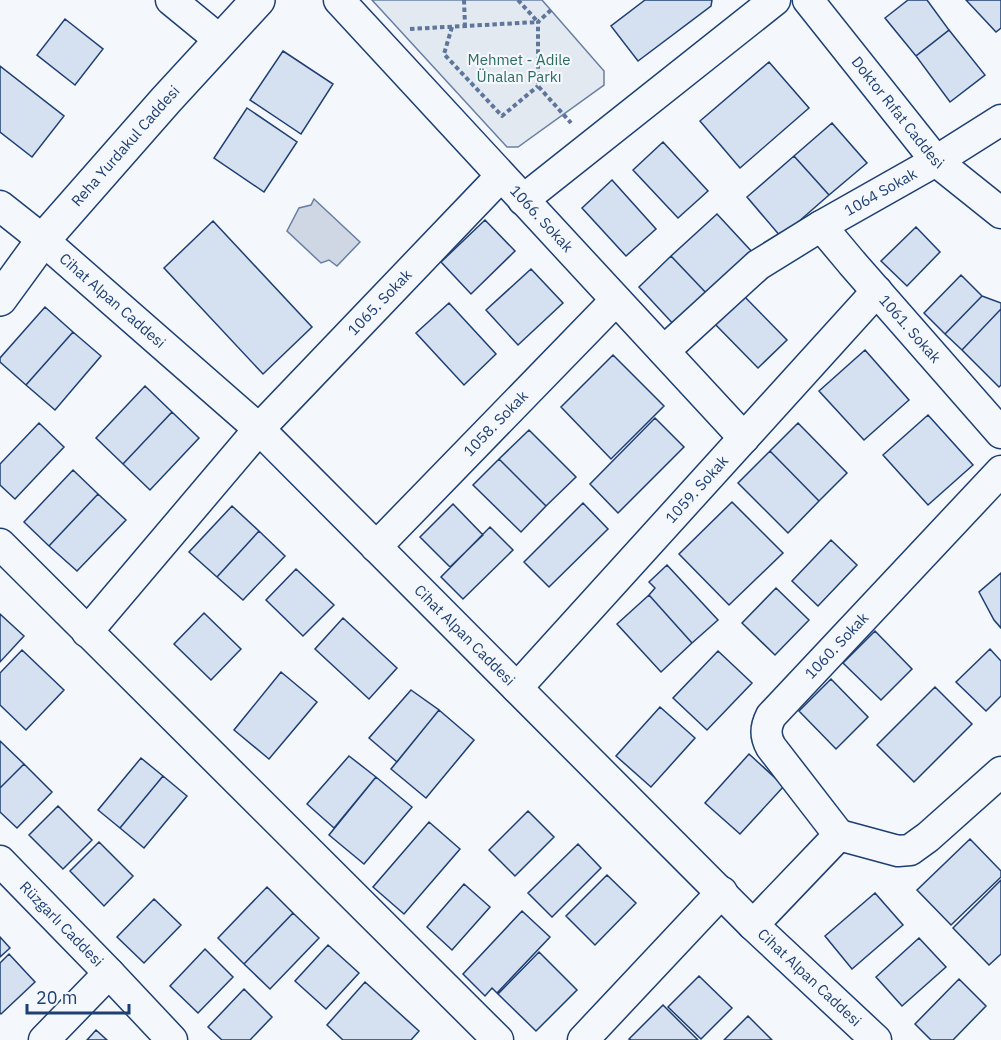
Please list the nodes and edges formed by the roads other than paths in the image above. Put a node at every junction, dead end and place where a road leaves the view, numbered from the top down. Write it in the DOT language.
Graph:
graph roads {
  1 [pos="171,0"];
  2 [pos="258,0"];
  3 [pos="339,0"];
  4 [pos="775,0"];
  5 [pos="808,0"];
  6 [pos="220,40"];
  7 [pos="1001,120"];
  8 [pos="936,161"];
  9 [pos="501,176"];
  10 [pos="523,200"];
  11 [pos="0,206"];
  12 [pos="1001,213"];
  13 [pos="821,226"];
  14 [pos="43,240"];
  15 [pos="877,291"];
  16 [pos="0,299"];
  17 [pos="616,300"];
  18 [pos="664,351"];
  19 [pos="259,429"];
  20 [pos="1001,433"];
  21 [pos="744,438"];
  22 [pos="1001,471"];
  23 [pos="0,544"];
  24 [pos="376,547"];
  25 [pos="87,632"];
  26 [pos="517,688"];
  27 [pos="998,779"];
  28 [pos="839,835"];
  29 [pos="0,861"];
  30 [pos="722,892"];
  31 [pos="753,925"];
  32 [pos="109,973"];
  33 [pos="44,1040"];
  34 [pos="172,1040"];
  35 [pos="498,1040"];
  36 [pos="583,1040"];
  37 [pos="876,1040"];
  1 -- 6 [label="street"];
  2 -- 6 [label="street, Reha Yurdakul Caddesi"];
  3 -- 9 [label="street, 1066. Sokak"];
  4 -- 10 [label="street"];
  5 -- 8 [label="street, Doktor Rıfat Caddesi"];
  6 -- 14 [label="street, Reha Yurdakul Caddesi"];
  7 -- 8 [label="street, 1064 Sokak"];
  8 -- 12 [label="street, Doktor Rıfat Caddesi"];
  8 -- 13 [label="street, 1064 Sokak"];
  9 -- 10 [label="street, 1066. Sokak"];
  9 -- 19 [label="street, 1065. Sokak"];
  10 -- 17 [label="street, 1066. Sokak"];
  11 -- 14 [label="street, Cihat Alpan Caddesi"];
  13 -- 15 [label="street, 1061. Sokak"];
  13 -- 18 [label="street, 1064 Sokak"];
  14 -- 16 [label="street, Reha Yurdakul Caddesi"];
  14 -- 19 [label="street, Cihat Alpan Caddesi"];
  15 -- 20 [label="street, 1061. Sokak"];
  15 -- 21 [label="street, 1059. Sokak"];
  17 -- 18 [label="street, 1066. Sokak"];
  17 -- 24 [label="street, 1058. Sokak"];
  18 -- 21 [label="street, 1066. Sokak"];
  19 -- 24 [label="street, Cihat Alpan Caddesi"];
  19 -- 25 [label="street, 1065. Sokak"];
  21 -- 26 [label="street, 1059. Sokak"];
  22 -- 28 [label="street, 1060. Sokak"];
  23 -- 25 [label="street"];
  24 -- 26 [label="street, Cihat Alpan Caddesi"];
  25 -- 35 [label="street"];
  26 -- 30 [label="street, Cihat Alpan Caddesi"];
  27 -- 28 [label="street"];
  28 -- 31 [label="street"];
  29 -- 32 [label="street, Rüzgarlı Caddesi"];
  30 -- 31 [label="street, Cihat Alpan Caddesi"];
  30 -- 36 [label="street"];
  31 -- 37 [label="street, Cihat Alpan Caddesi"];
  32 -- 33 [label="street"];
  32 -- 34 [label="street, Rüzgarlı Caddesi"];
}
